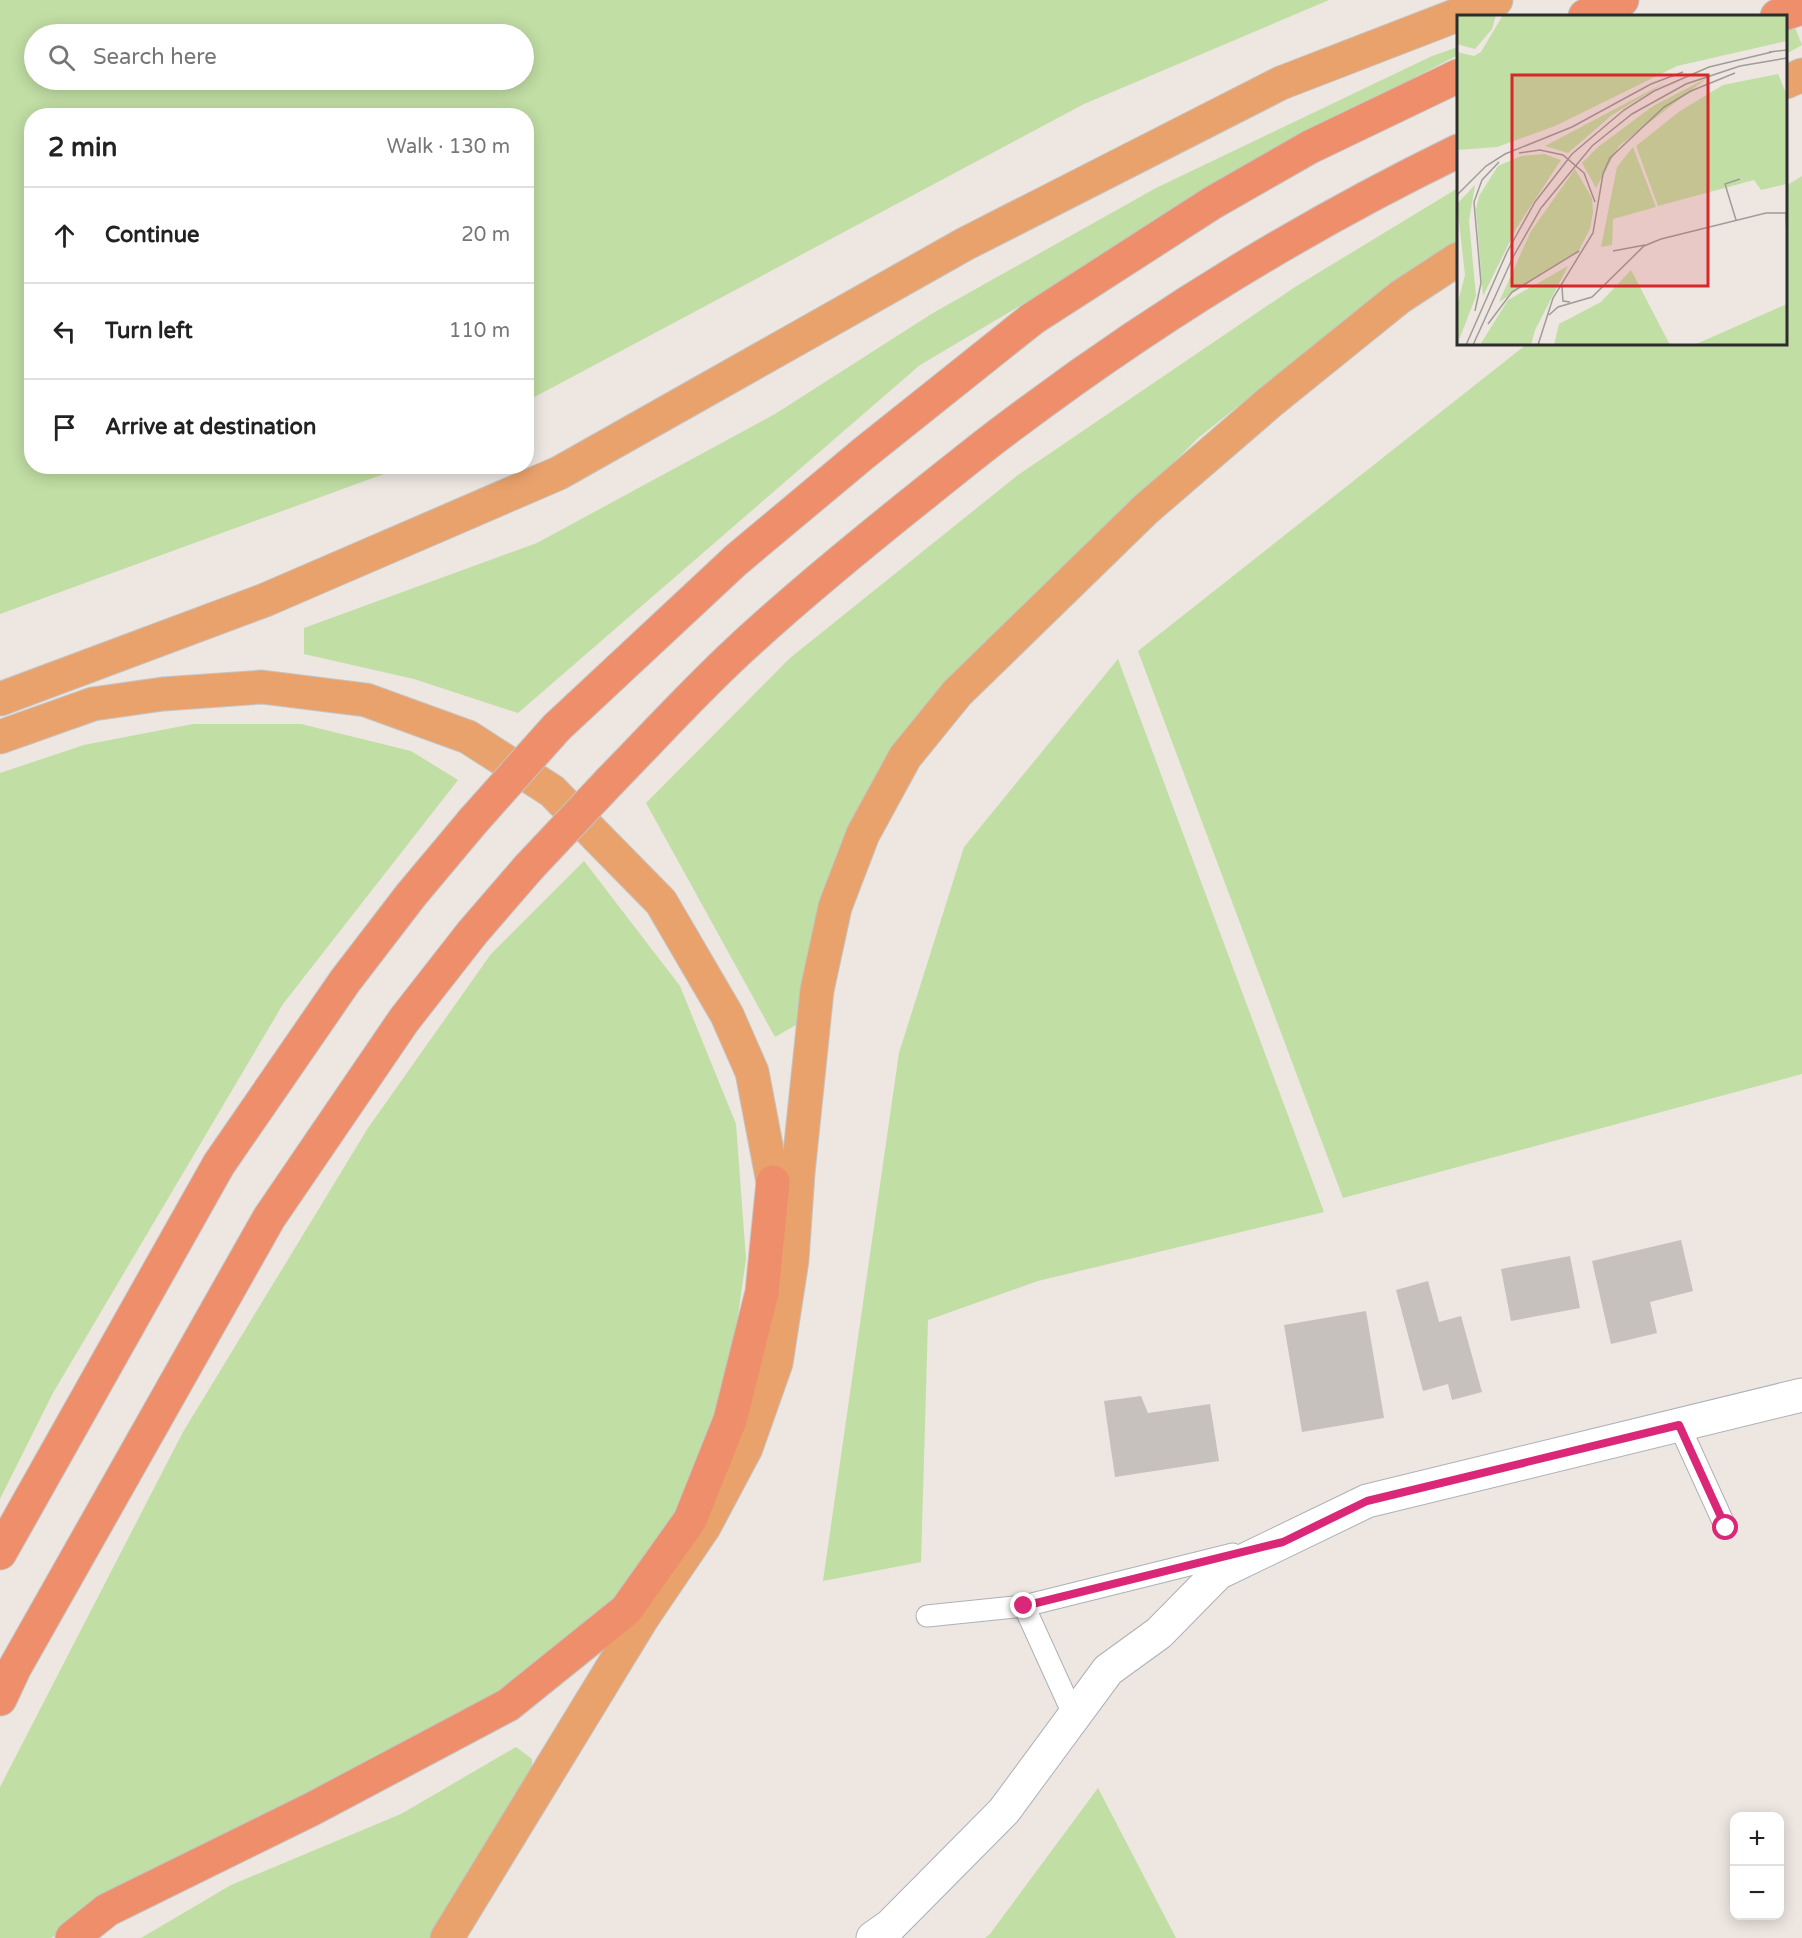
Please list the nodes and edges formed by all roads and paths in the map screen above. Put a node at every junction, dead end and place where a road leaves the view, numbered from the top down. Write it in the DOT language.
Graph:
graph roads {
  1 [pos="1496,0"];
  2 [pos="1622,0"];
  3 [pos="1802,8"];
  4 [pos="1457,15"];
  5 [pos="1457,15"];
  6 [pos="1587,15"];
  7 [pos="1780,15"];
  8 [pos="1802,75"];
  9 [pos="1457,76"];
  10 [pos="1787,81"];
  11 [pos="1457,151"];
  12 [pos="1457,260"];
  13 [pos="0,699"];
  14 [pos="0,737"];
  15 [pos="773,1182"];
  16 [pos="776,1363"];
  17 [pos="1802,1395"];
  18 [pos="1679,1425"];
  19 [pos="1726,1528"];
  20 [pos="1283,1542"];
  21 [pos="0,1553"];
  22 [pos="1024,1606"];
  23 [pos="927,1616"];
  24 [pos="0,1699"];
  25 [pos="1074,1716"];
  26 [pos="493,1862"];
  27 [pos="72,1938"];
  28 [pos="447,1938"];
  29 [pos="463,1938"];
  30 [pos="873,1938"];
  1 -- 5 [label="highway"];
  2 -- 6 [label="highway"];
  3 -- 7 [label="highway"];
  4 -- 13 [label="highway"];
  8 -- 10 [label="highway"];
  9 -- 21 [label="highway, bridge"];
  11 -- 24 [label="highway, bridge"];
  12 -- 16 [label="highway"];
  14 -- 15 [label="highway"];
  15 -- 16 [label="highway"];
  15 -- 27 [label="highway"];
  16 -- 26 [label="highway"];
  17 -- 18 [label="street"];
  18 -- 19 [label="lane"];
  18 -- 20 [label="street"];
  20 -- 22 [label="lane"];
  20 -- 25 [label="street"];
  22 -- 23 [label="lane"];
  22 -- 25 [label="lane"];
  25 -- 30 [label="street"];
  26 -- 28 [label="highway"];
  26 -- 29 [label="street"];
}
